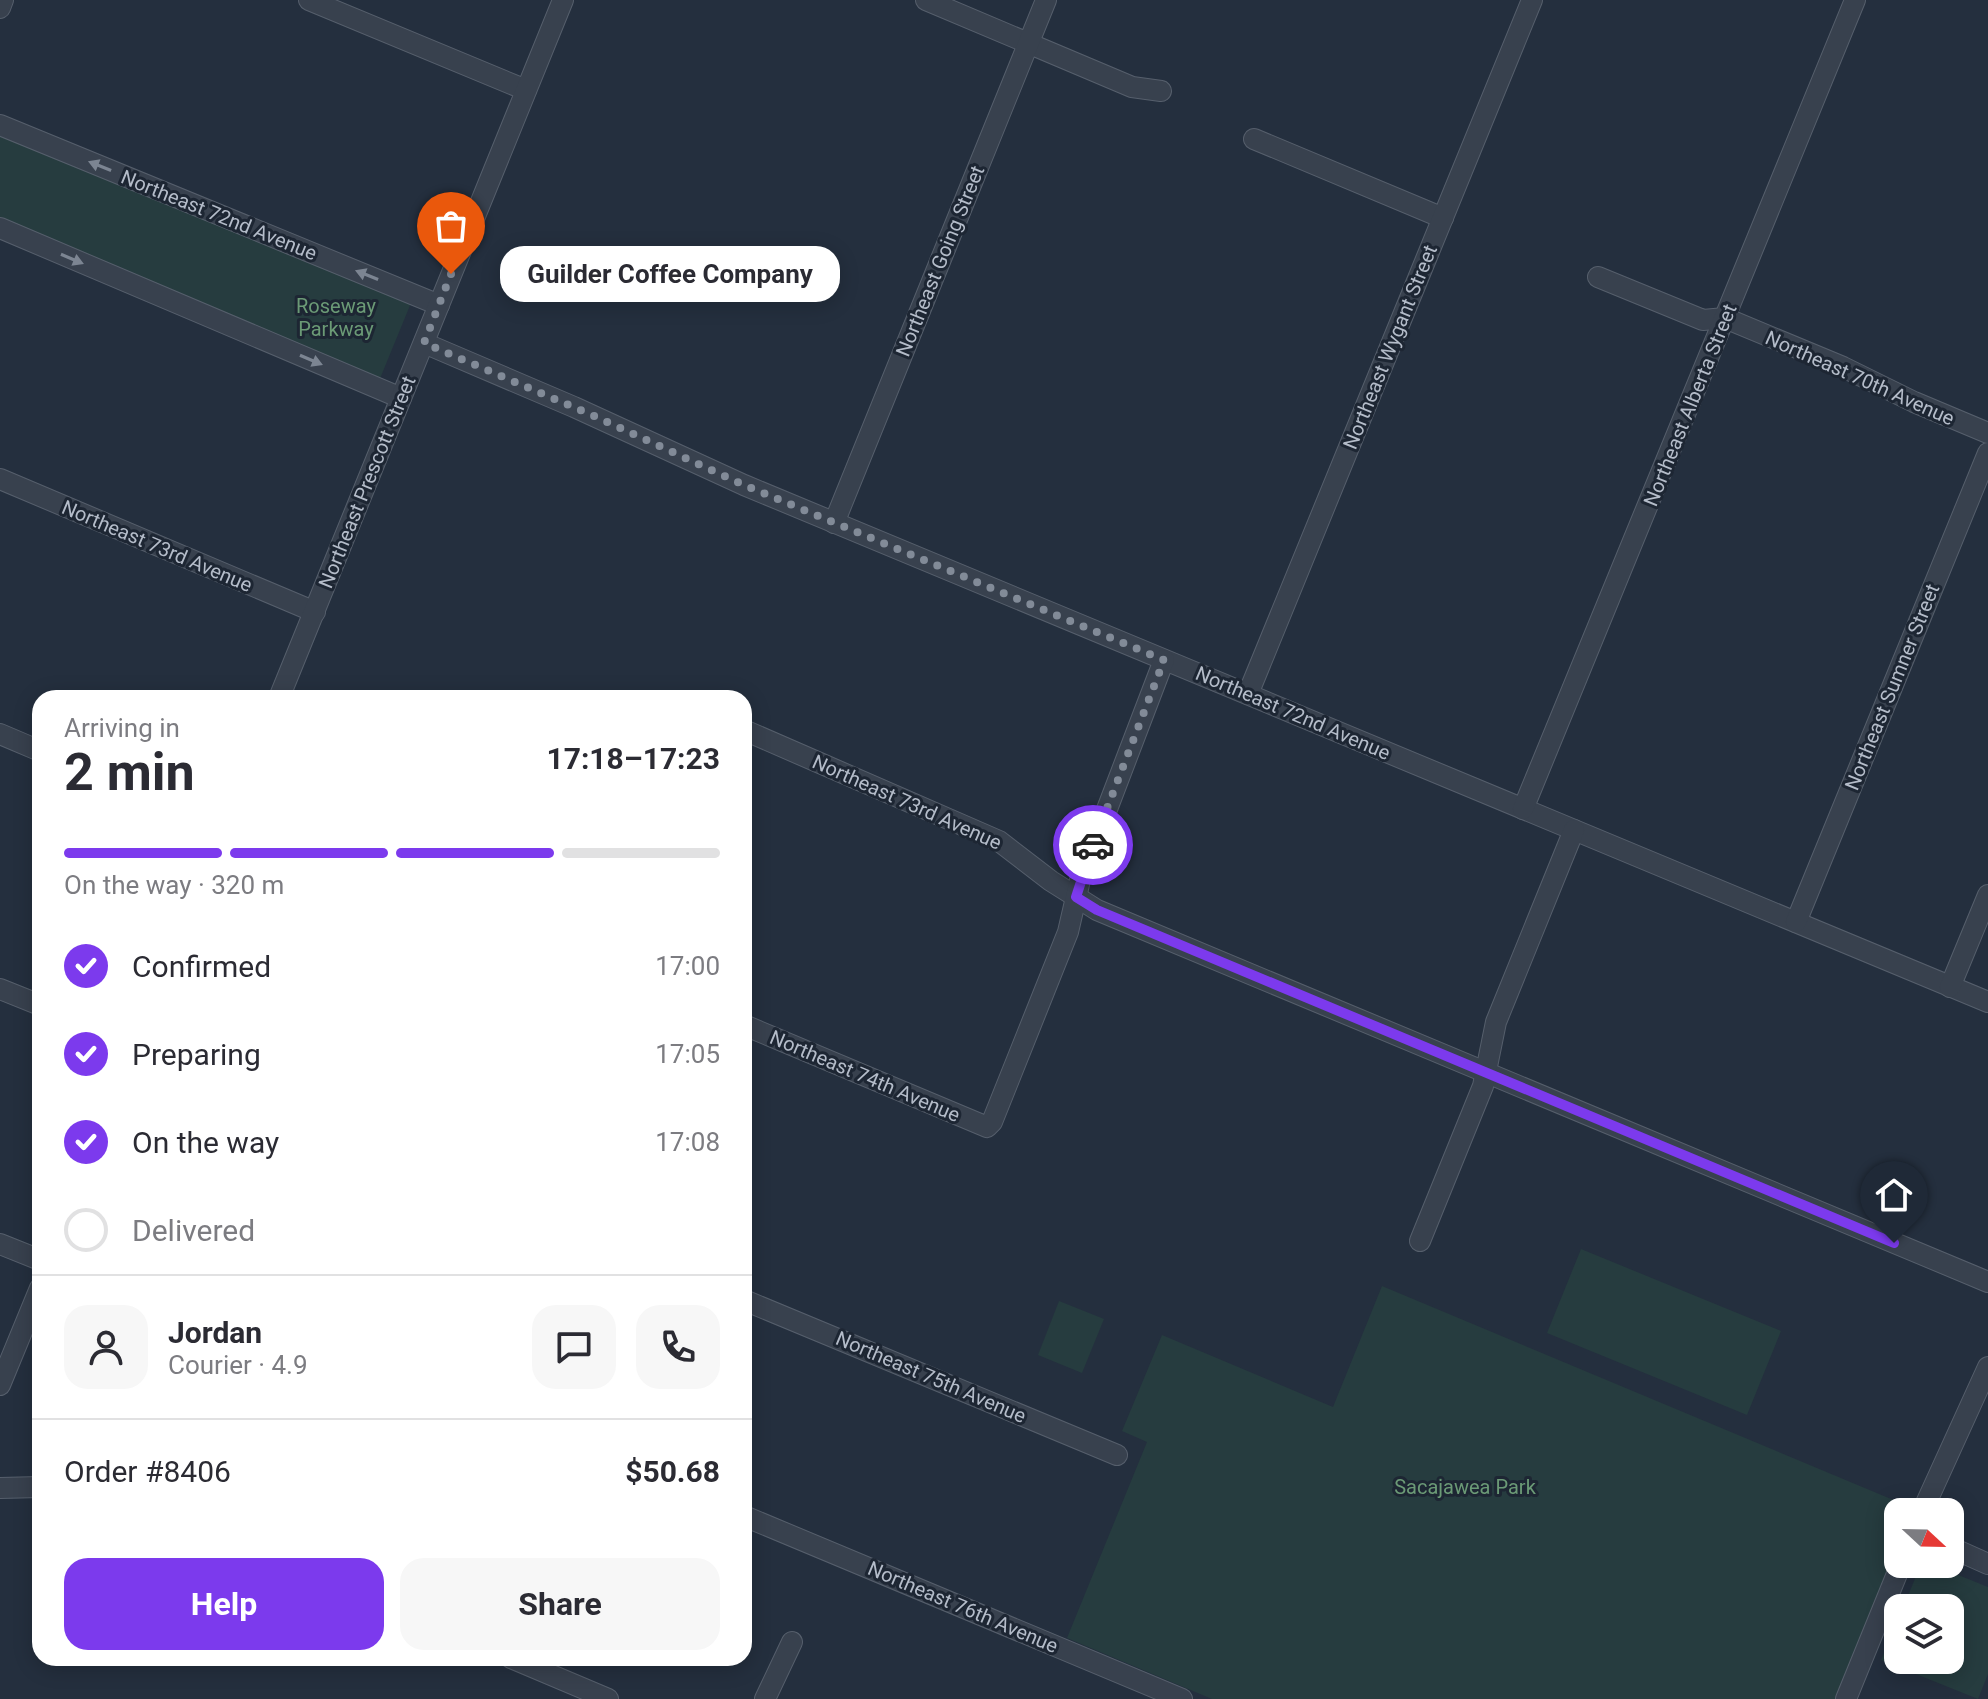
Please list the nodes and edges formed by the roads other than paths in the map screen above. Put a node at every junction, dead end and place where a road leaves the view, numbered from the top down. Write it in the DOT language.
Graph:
graph roads {
  1 [pos="3,0"];
  2 [pos="309,0"];
  3 [pos="563,0"];
  4 [pos="926,0"];
  5 [pos="1046,0"];
  6 [pos="1532,0"];
  7 [pos="1855,0"];
  8 [pos="0,8"];
  9 [pos="1029,42"];
  10 [pos="526,90"];
  11 [pos="1161,91"];
  12 [pos="0,125"];
  13 [pos="1254,139"];
  14 [pos="1443,218"];
  15 [pos="0,228"];
  16 [pos="1598,277"];
  17 [pos="439,305"];
  18 [pos="1725,318"];
  19 [pos="424,343"];
  20 [pos="401,398"];
  21 [pos="1988,433"];
  22 [pos="1988,453"];
  23 [pos="0,479"];
  24 [pos="834,523"];
  25 [pos="315,612"];
  26 [pos="1164,660"];
  27 [pos="282,690"];
  28 [pos="1248,694"];
  29 [pos="752,733"];
  30 [pos="0,734"];
  31 [pos="32,748"];
  32 [pos="1523,809"];
  33 [pos="1574,830"];
  34 [pos="1988,895"];
  35 [pos="1076,897"];
  36 [pos="1796,922"];
  37 [pos="1950,987"];
  38 [pos="0,989"];
  39 [pos="32,1002"];
  40 [pos="1988,1002"];
  41 [pos="752,1028"];
  42 [pos="1485,1072"];
  43 [pos="1420,1241"];
  44 [pos="0,1244"];
  45 [pos="32,1257"];
  46 [pos="1988,1282"];
  47 [pos="752,1303"];
  48 [pos="32,1307"];
  49 [pos="1988,1367"];
  50 [pos="0,1385"];
  51 [pos="1117,1455"];
  52 [pos="32,1487"];
  53 [pos="0,1488"];
  54 [pos="1928,1498"];
  55 [pos="752,1519"];
  56 [pos="1964,1553"];
  57 [pos="1988,1564"];
  58 [pos="1895,1578"];
  59 [pos="792,1642"];
  60 [pos="530,1666"];
  61 [pos="608,1699"];
  62 [pos="765,1699"];
  63 [pos="1182,1699"];
  64 [pos="1846,1699"];
  1 -- 8 [label="street"];
  2 -- 10 [label="street"];
  3 -- 10 [label="street, Northeast Prescott Street"];
  4 -- 9 [label="street"];
  5 -- 9 [label="street, Northeast Going Street"];
  6 -- 14 [label="street, Northeast Wygant Street"];
  7 -- 18 [label="street, Northeast Alberta Street"];
  9 -- 11 [label="street"];
  9 -- 24 [label="street, Northeast Going Street"];
  10 -- 17 [label="street, Northeast Prescott Street"];
  17 -- 12 [label="street, Northeast 72nd Avenue, one-way"];
  13 -- 14 [label="street"];
  14 -- 28 [label="street, Northeast Wygant Street"];
  15 -- 20 [label="street, one-way"];
  16 -- 18 [label="street, Northeast 70th Avenue"];
  17 -- 19 [label="street, Northeast Prescott Street"];
  18 -- 21 [label="street, Northeast 70th Avenue"];
  18 -- 32 [label="street, Northeast Alberta Street"];
  19 -- 20 [label="street, Northeast Prescott Street"];
  19 -- 24 [label="street, Northeast 72nd Avenue"];
  20 -- 25 [label="street, Northeast Prescott Street"];
  22 -- 36 [label="street, Northeast Sumner Street"];
  23 -- 25 [label="street, Northeast 73rd Avenue"];
  24 -- 26 [label="street, Northeast 72nd Avenue"];
  25 -- 27 [label="street, Northeast Prescott Street"];
  26 -- 28 [label="street, Northeast 72nd Avenue"];
  26 -- 35 [label="street"];
  28 -- 32 [label="street, Northeast 72nd Avenue"];
  29 -- 35 [label="street, Northeast 73rd Avenue"];
  30 -- 31 [label="street"];
  32 -- 33 [label="street, Northeast 72nd Avenue"];
  33 -- 36 [label="street, Northeast 72nd Avenue"];
  33 -- 42 [label="street"];
  34 -- 37 [label="street"];
  35 -- 41 [label="street, Northeast 74th Avenue"];
  35 -- 42 [label="street, Northeast 73rd Avenue"];
  36 -- 37 [label="street, Northeast 72nd Avenue"];
  37 -- 40 [label="street, Northeast 72nd Avenue"];
  38 -- 39 [label="street"];
  42 -- 43 [label="street"];
  42 -- 46 [label="street, Northeast 73rd Avenue"];
  44 -- 45 [label="street"];
  47 -- 51 [label="street, Northeast 75th Avenue"];
  48 -- 50 [label="street"];
  49 -- 54 [label="street"];
  52 -- 53 [label="street"];
  55 -- 63 [label="street, Northeast 76th Avenue"];
  56 -- 57 [label="street"];
  58 -- 64 [label="street"];
  59 -- 62 [label="street"];
  60 -- 61 [label="street"];
}
